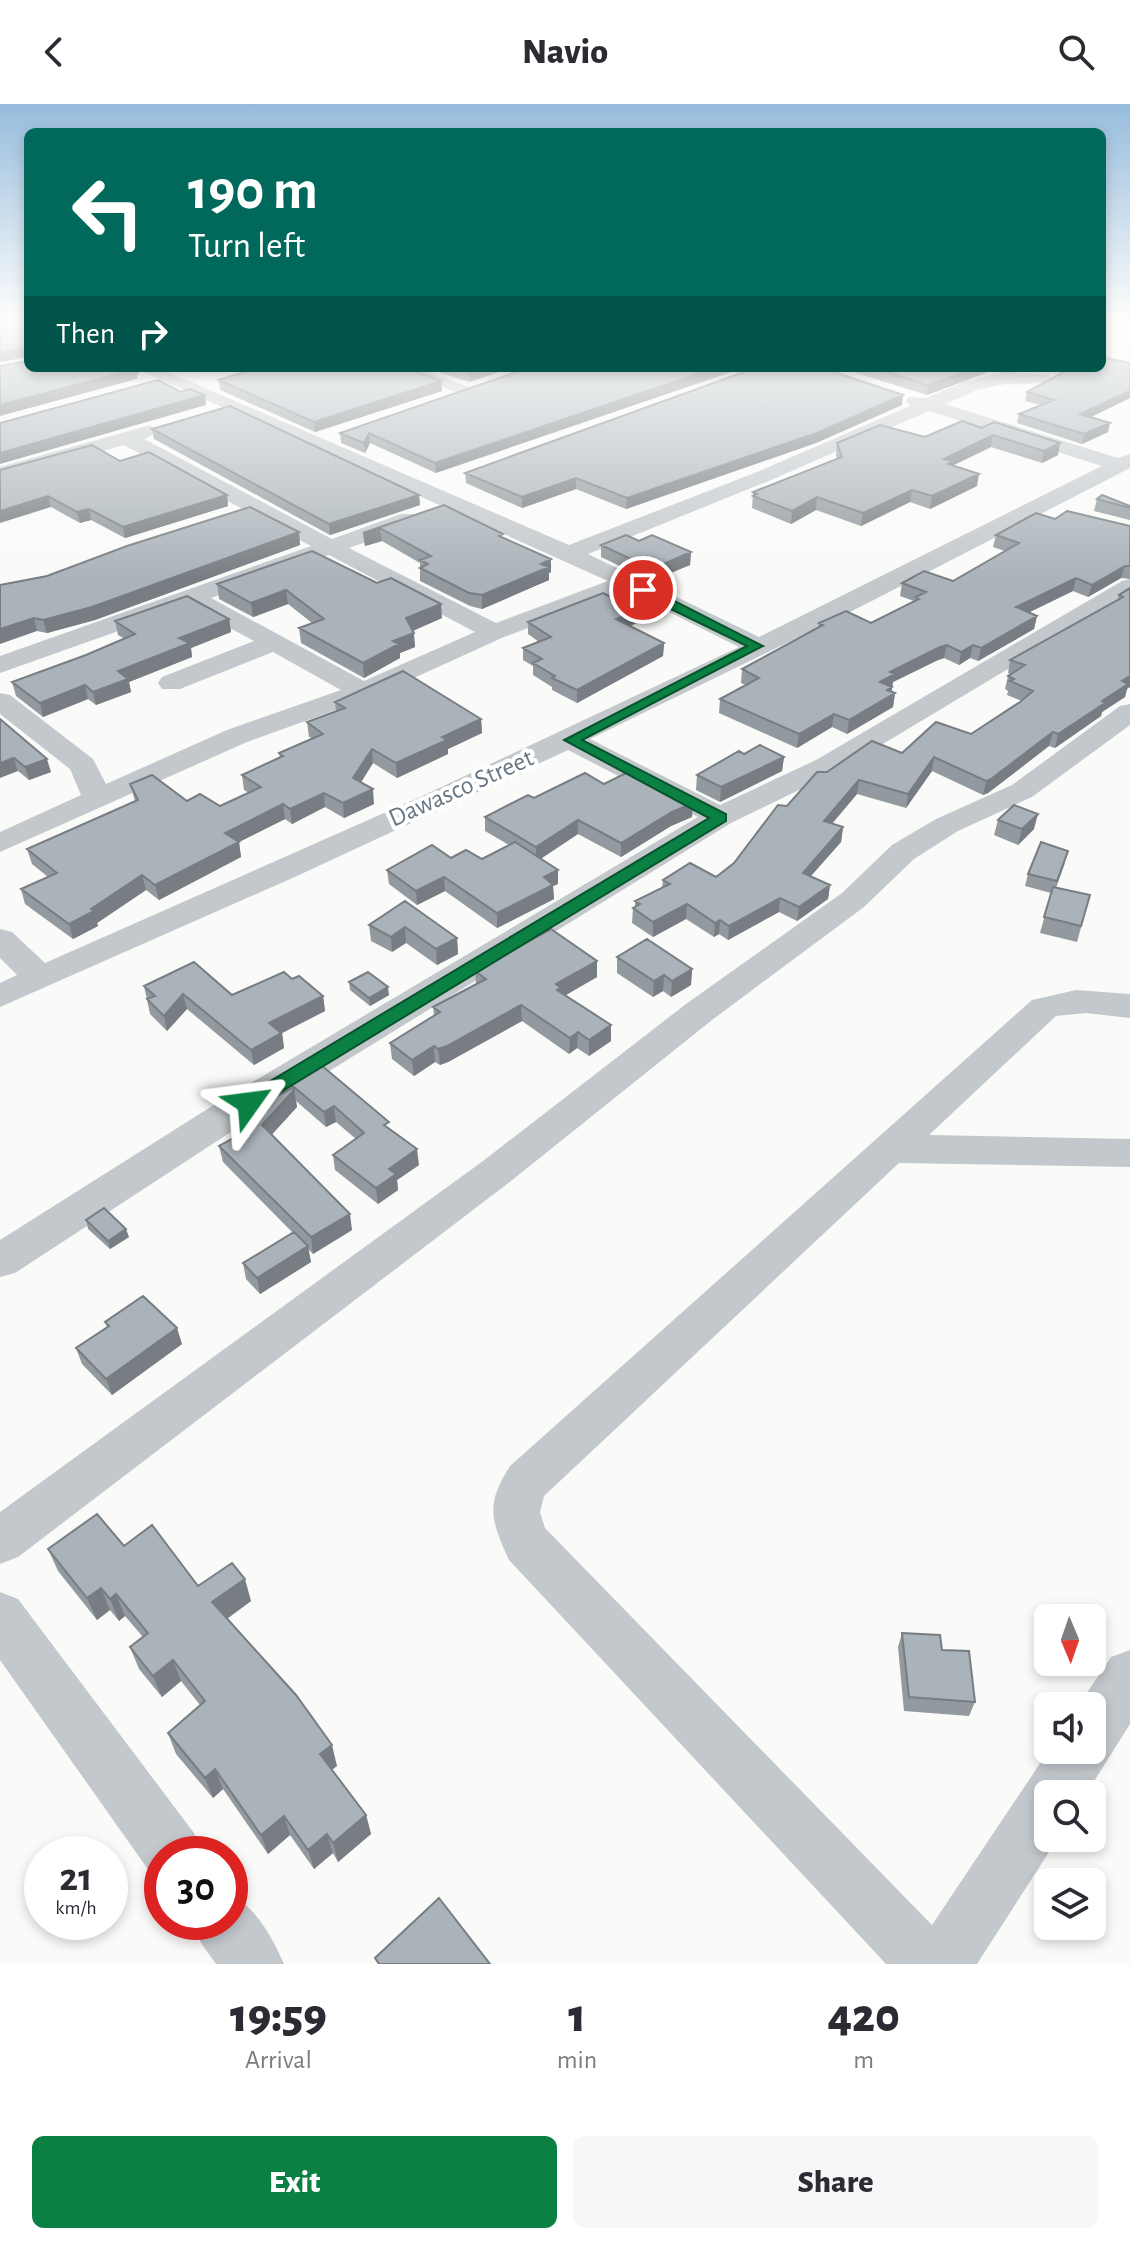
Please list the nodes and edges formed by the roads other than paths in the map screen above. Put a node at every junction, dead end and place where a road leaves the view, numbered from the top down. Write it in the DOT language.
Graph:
graph roads {
  1 [pos="232,407"];
  2 [pos="922,407"];
  3 [pos="932,407"];
  4 [pos="202,416"];
  5 [pos="172,425"];
  6 [pos="339,434"];
  7 [pos="127,438"];
  8 [pos="315,442"];
  9 [pos="1125,462"];
  10 [pos="0,474"];
  11 [pos="449,480"];
  12 [pos="421,489"];
  13 [pos="453,504"];
  14 [pos="254,508"];
  15 [pos="224,517"];
  16 [pos="329,546"];
  17 [pos="569,553"];
  18 [pos="628,582"];
  19 [pos="1130,586"];
  20 [pos="190,596"];
  21 [pos="495,632"];
  22 [pos="272,643"];
  23 [pos="757,646"];
  24 [pos="0,665"];
  25 [pos="171,683"];
  26 [pos="363,691"];
  27 [pos="0,701"];
  28 [pos="1130,712"];
  29 [pos="571,740"];
  30 [pos="97,797"];
  31 [pos="720,817"];
  32 [pos="0,843"];
  33 [pos="0,939"];
  34 [pos="40,978"];
  35 [pos="0,996"];
  36 [pos="1130,1006"];
  37 [pos="890,1149"];
  38 [pos="1130,1153"];
  39 [pos="0,1261"];
  40 [pos="0,1541"];
  41 [pos="0,1617"];
  42 [pos="1130,1676"];
  43 [pos="1106,1713"];
  44 [pos="1034,1823"];
  45 [pos="160,1836"];
  46 [pos="235,1940"];
  47 [pos="253,1964"];
  48 [pos="928,1964"];
  49 [pos="942,1964"];
  1 -- 4 [label="street"];
  1 -- 8 [label="street"];
  2 -- 17 [label="street"];
  3 -- 9 [label="street"];
  5 -- 7 [label="street"];
  6 -- 8 [label="street"];
  7 -- 10 [label="street"];
  7 -- 14 [label="street"];
  8 -- 12 [label="street"];
  9 -- 23 [label="street, Dawasco Street"];
  11 -- 12 [label="street"];
  12 -- 13 [label="street"];
  13 -- 16 [label="street"];
  13 -- 17 [label="street"];
  14 -- 15 [label="street"];
  14 -- 16 [label="street"];
  16 -- 20 [label="street"];
  16 -- 21 [label="street"];
  17 -- 18 [label="street"];
  18 -- 21 [label="street"];
  18 -- 23 [label="street"];
  19 -- 31 [label="street"];
  20 -- 22 [label="street"];
  20 -- 24 [label="street"];
  21 -- 26 [label="street"];
  22 -- 25 [label="street"];
  22 -- 26 [label="street"];
  23 -- 29 [label="street, Dawasco Street"];
  26 -- 30 [label="street"];
  27 -- 30 [label="street"];
  28 -- 40 [label="street"];
  29 -- 31 [label="street"];
  29 -- 34 [label="street, Dawasco Street"];
  30 -- 32 [label="street"];
  31 -- 39 [label="street"];
  33 -- 34 [label="street"];
  34 -- 35 [label="street, Dawasco Street"];
  36 -- 37 [label="street"];
  37 -- 38 [label="street"];
  37 -- 48 [label="street"];
  41 -- 45 [label="street"];
  42 -- 43 [label="street"];
  44 -- 49 [label="street"];
  46 -- 47 [label="street"];
}
